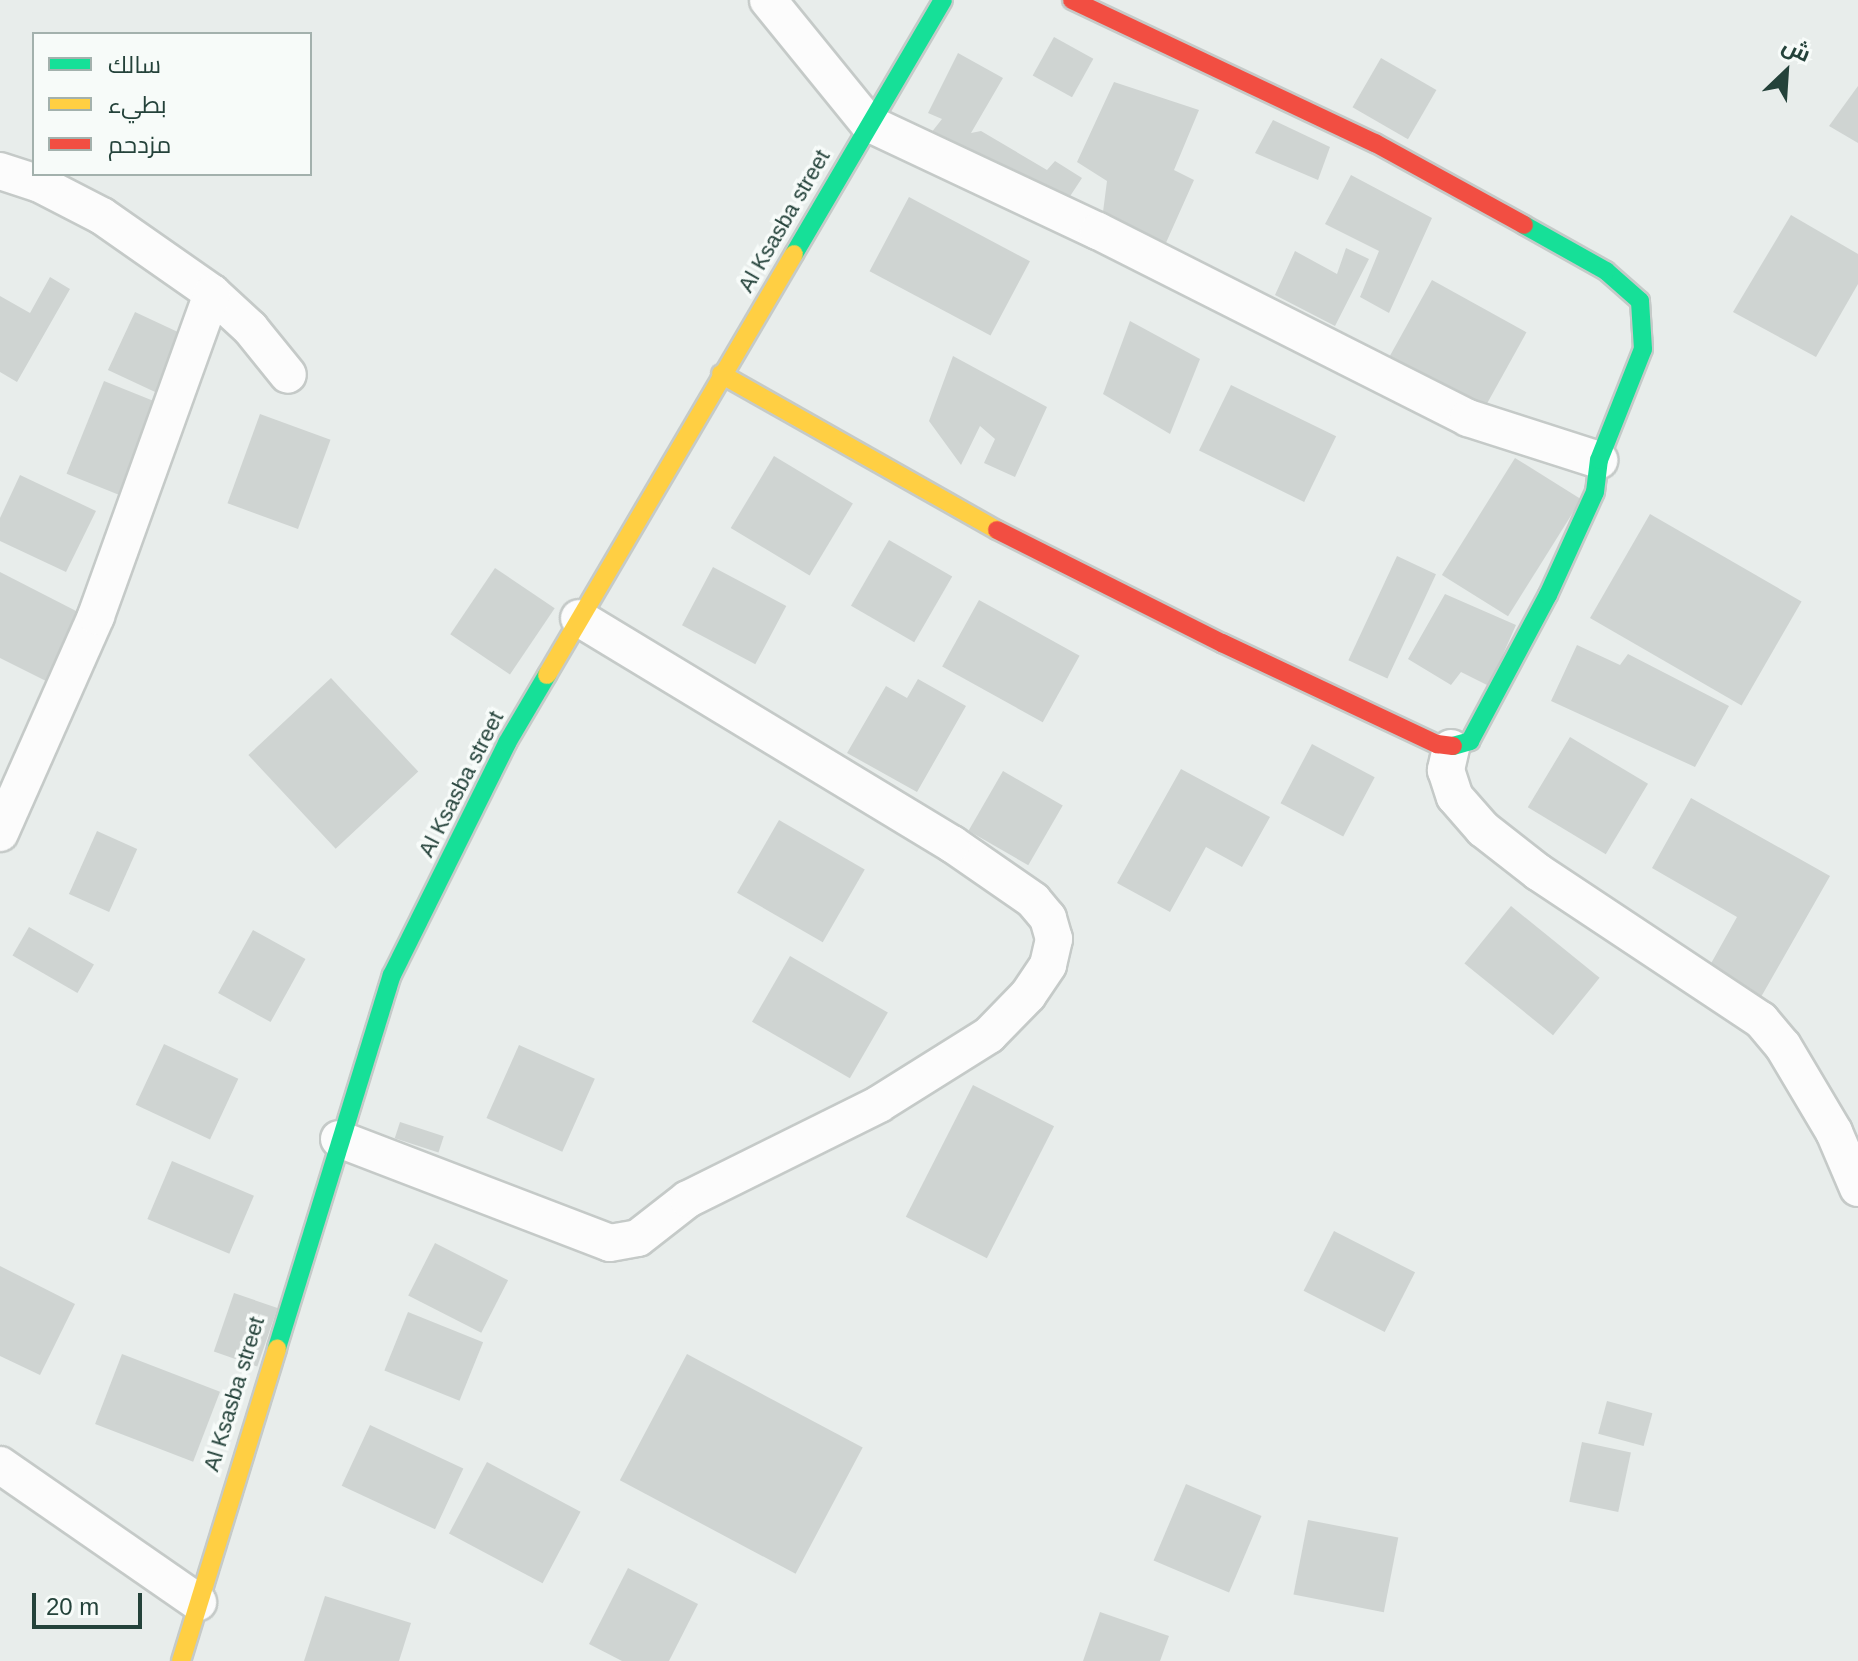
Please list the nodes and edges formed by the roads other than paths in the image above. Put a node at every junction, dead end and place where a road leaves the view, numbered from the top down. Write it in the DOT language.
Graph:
graph roads {
  1 [pos="768,0"];
  2 [pos="943,0"];
  3 [pos="1072,0"];
  4 [pos="868,123"];
  5 [pos="0,171"];
  6 [pos="212,293"];
  7 [pos="721,374"];
  8 [pos="288,375"];
  9 [pos="1599,460"];
  10 [pos="579,618"];
  11 [pos="1451,748"];
  12 [pos="0,833"];
  13 [pos="339,1139"];
  14 [pos="1858,1188"];
  15 [pos="0,1465"];
  16 [pos="198,1602"];
  17 [pos="181,1661"];
  1 -- 4 [label="street"];
  2 -- 4 [label="street, Al Ksasba street"];
  3 -- 9 [label="street"];
  4 -- 7 [label="street, Al Ksasba street"];
  4 -- 9 [label="street"];
  5 -- 6 [label="street"];
  6 -- 8 [label="street"];
  6 -- 12 [label="street"];
  7 -- 10 [label="street, Al Ksasba street"];
  7 -- 11 [label="street"];
  9 -- 11 [label="street"];
  10 -- 13 [label="street, Al Ksasba street"];
  10 -- 13 [label="street"];
  11 -- 14 [label="street"];
  13 -- 16 [label="street, Al Ksasba street"];
  15 -- 16 [label="street"];
  16 -- 17 [label="street, Al Ksasba street"];
}
